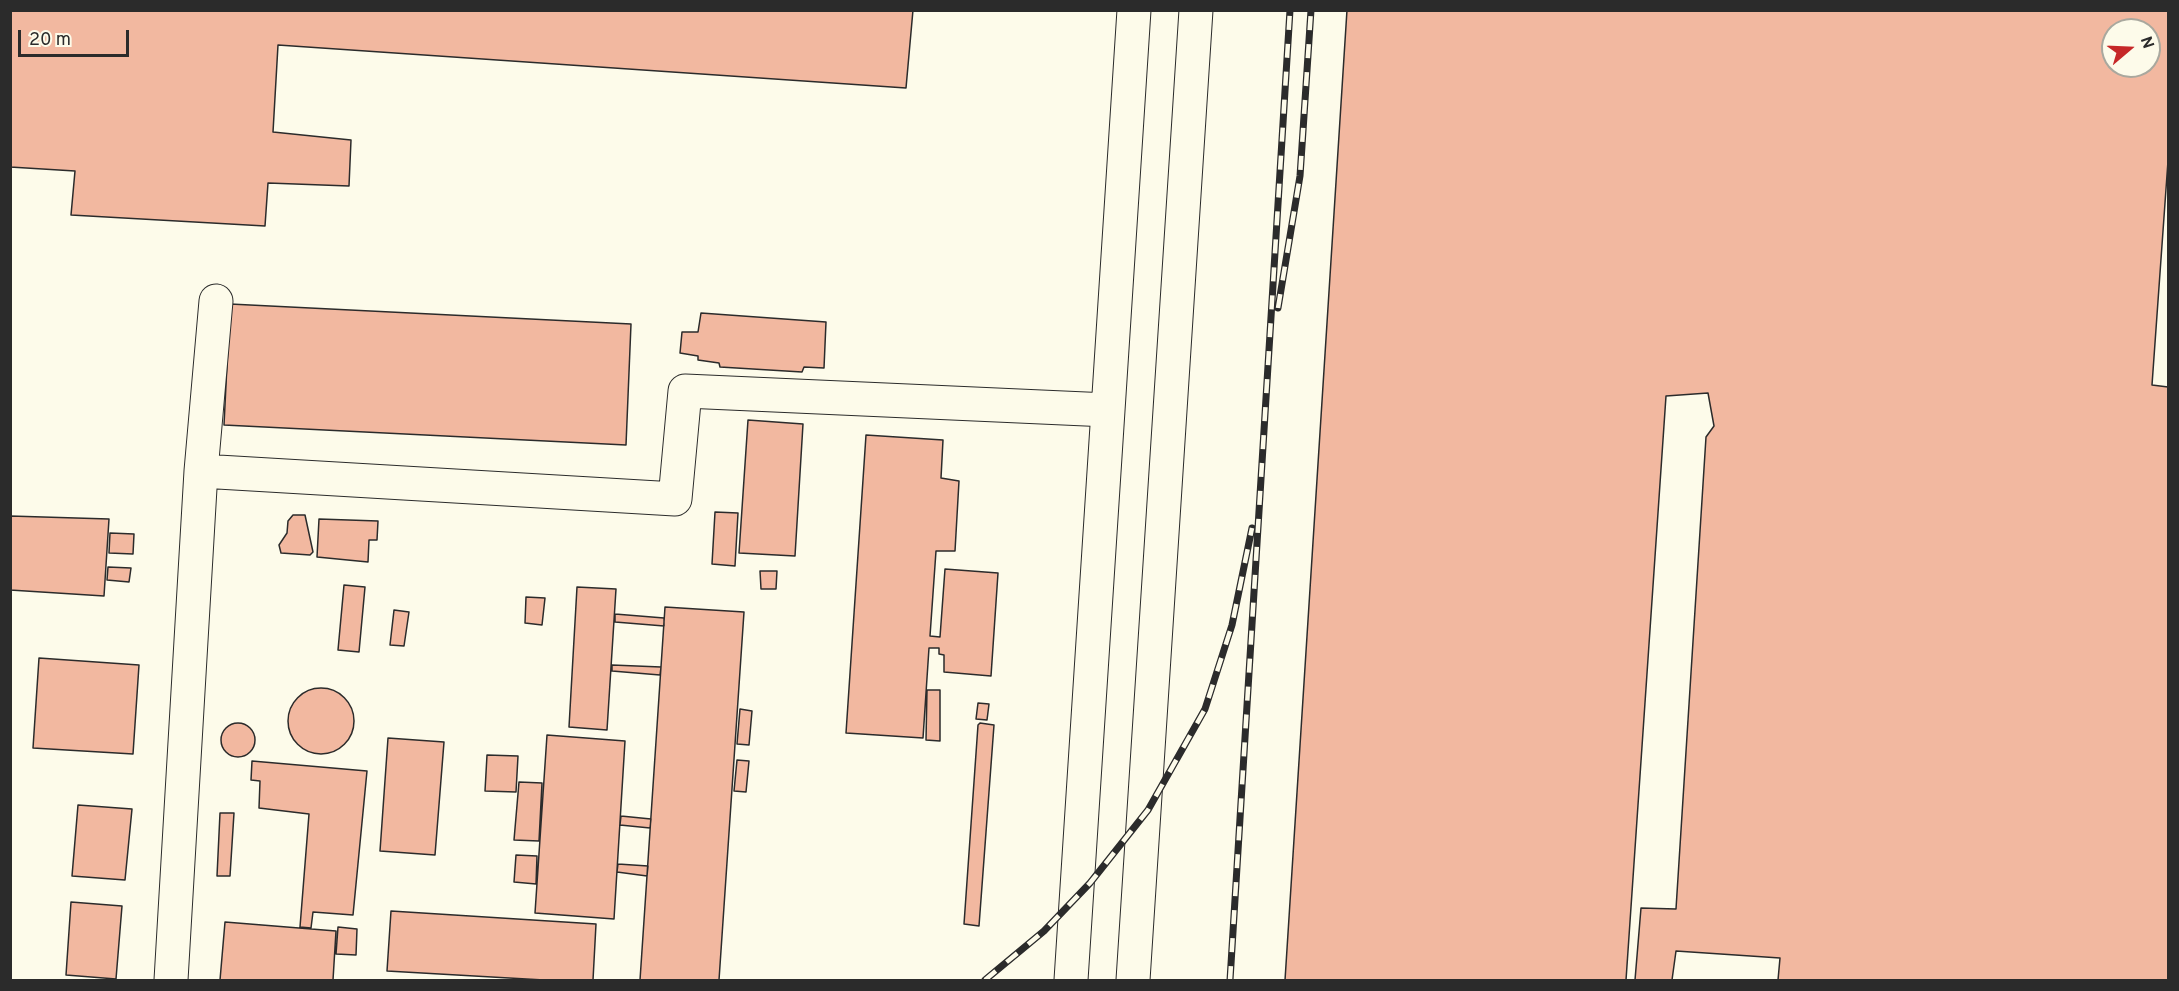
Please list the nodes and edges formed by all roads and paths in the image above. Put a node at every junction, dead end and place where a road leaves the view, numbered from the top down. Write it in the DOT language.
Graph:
graph roads {
  1 [pos="1134,10"];
  2 [pos="1196,10"];
  3 [pos="216,301"];
  4 [pos="1108,410"];
  5 [pos="201,471"];
  6 [pos="171,981"];
  7 [pos="1071,981"];
  8 [pos="1133,981"];
  1 -- 4 [label="lane"];
  2 -- 8 [label="lane"];
  3 -- 5 [label="lane"];
  4 -- 5 [label="lane"];
  4 -- 7 [label="lane"];
  5 -- 6 [label="lane"];
}
